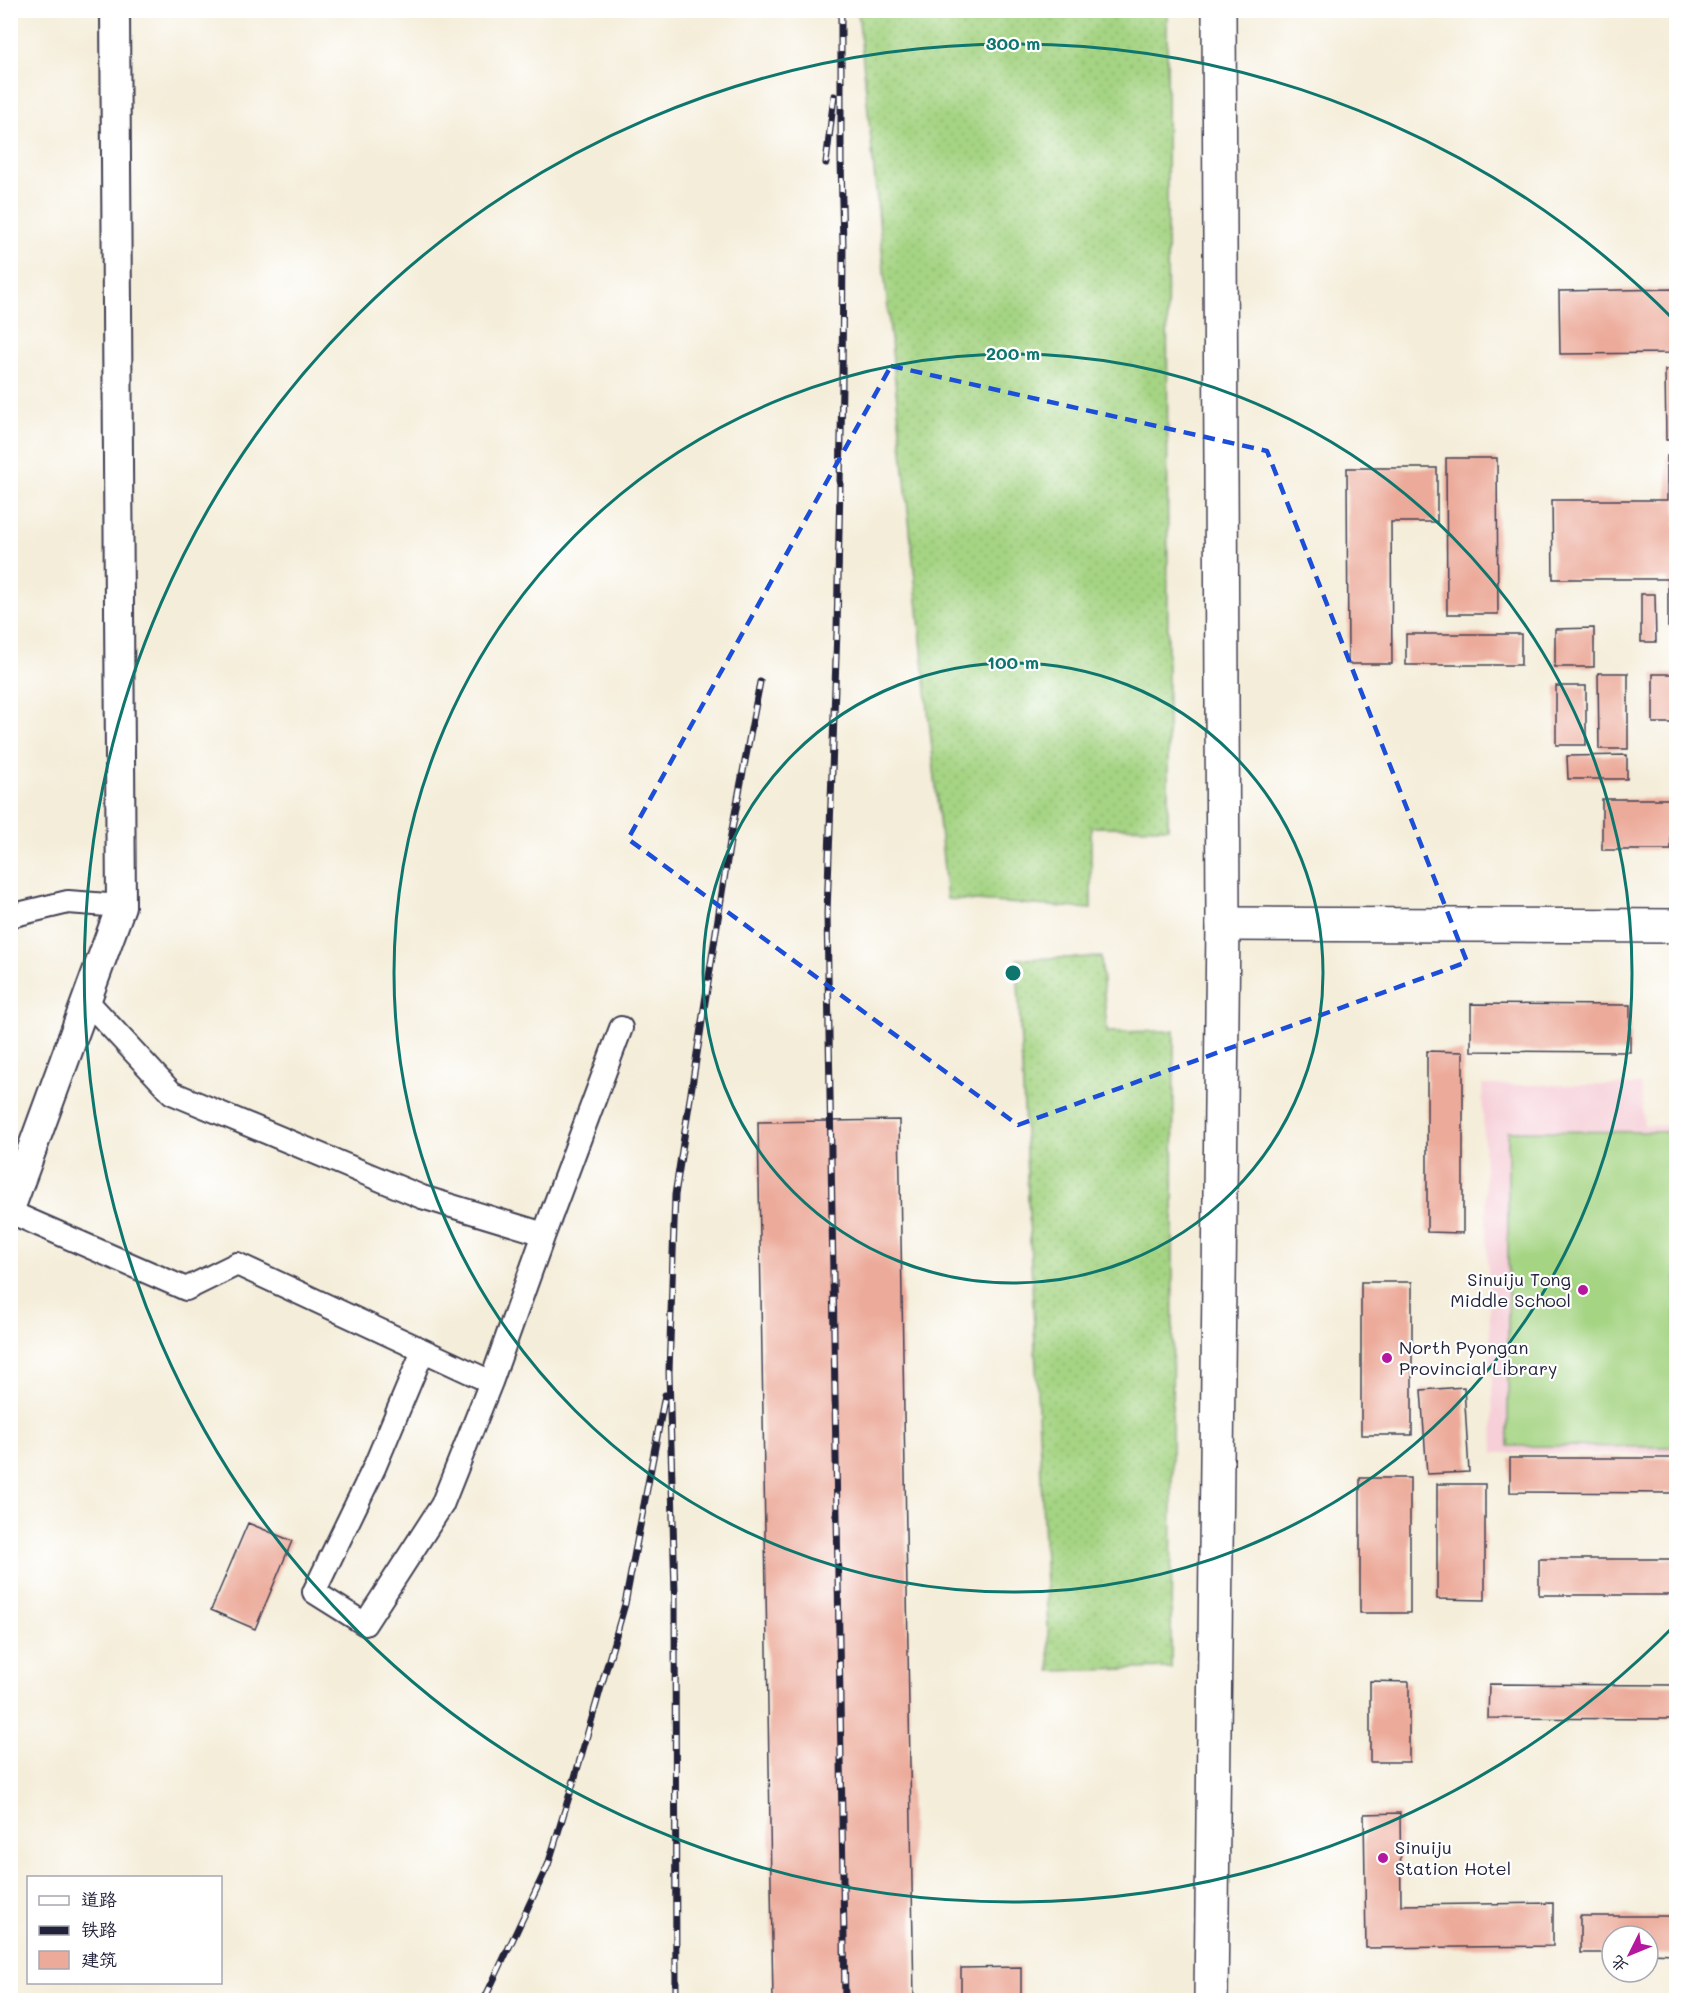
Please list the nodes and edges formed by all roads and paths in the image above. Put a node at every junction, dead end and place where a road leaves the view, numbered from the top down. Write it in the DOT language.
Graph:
graph roads {
  1 [pos="115,10"];
  2 [pos="1219,10"];
  3 [pos="121,906"];
  4 [pos="10,916"];
  5 [pos="1223,924"];
  6 [pos="1677,926"];
  7 [pos="87,1001"];
  8 [pos="621,1028"];
  9 [pos="10,1211"];
  10 [pos="544,1234"];
  11 [pos="423,1351"];
  12 [pos="491,1382"];
  13 [pos="1210,2001"];
  1 -- 3 [label="street"];
  2 -- 5 [label="main road"];
  3 -- 4 [label="street"];
  3 -- 7 [label="street"];
  5 -- 6 [label="main road"];
  5 -- 13 [label="main road"];
  7 -- 9 [label="street"];
  7 -- 10 [label="street"];
  8 -- 10 [label="street"];
  9 -- 11 [label="street"];
  10 -- 12 [label="street"];
  11 -- 12 [label="street"];
  11 -- 12 [label="street"];
}
